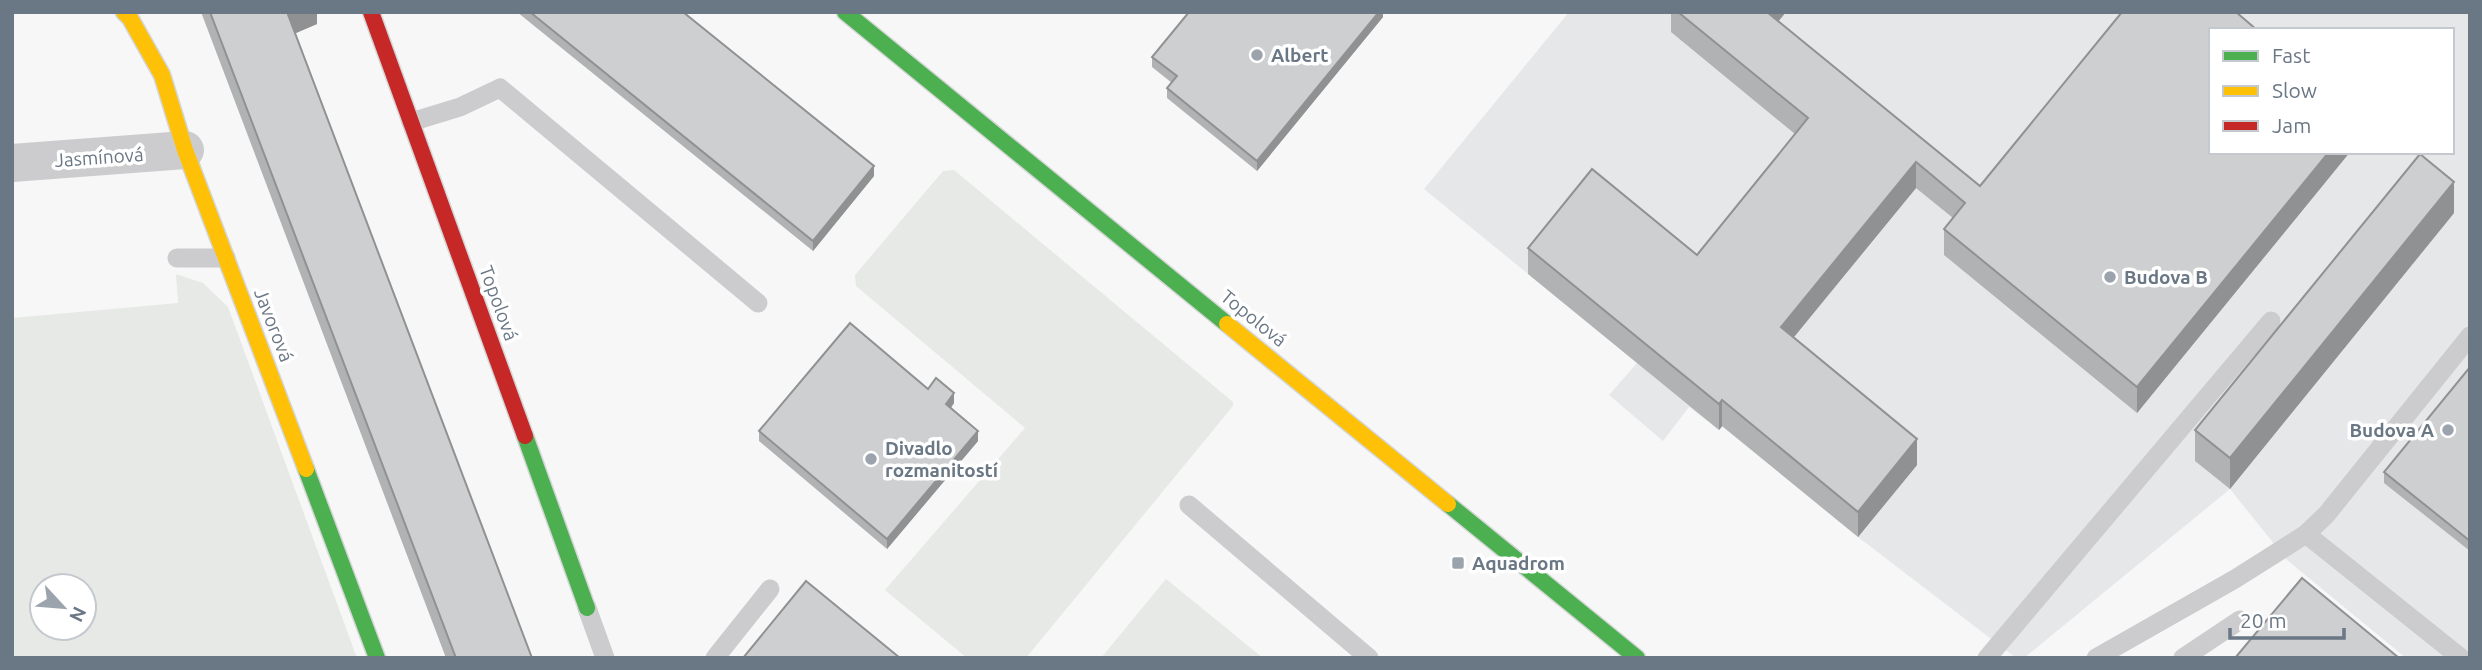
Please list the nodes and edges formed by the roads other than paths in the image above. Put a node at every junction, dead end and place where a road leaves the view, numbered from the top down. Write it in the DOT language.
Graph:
graph roads {
  1 [pos="124,12"];
  2 [pos="371,12"];
  3 [pos="845,12"];
  4 [pos="411,122"];
  5 [pos="185,150"];
  6 [pos="12,163"];
  7 [pos="177,258"];
  8 [pos="226,258"];
  9 [pos="758,303"];
  10 [pos="2271,321"];
  11 [pos="2470,336"];
  12 [pos="1189,505"];
  13 [pos="2306,534"];
  14 [pos="770,589"];
  15 [pos="587,608"];
  16 [pos="2240,620"];
  17 [pos="377,658"];
  18 [pos="605,658"];
  19 [pos="715,658"];
  20 [pos="1369,658"];
  21 [pos="1637,658"];
  22 [pos="1987,658"];
  23 [pos="2096,658"];
  24 [pos="2183,658"];
  25 [pos="2461,658"];
  1 -- 5 [label="street, Javorová"];
  2 -- 4 [label="street, Topolová"];
  3 -- 21 [label="street, Topolová"];
  4 -- 9 [label="lane"];
  4 -- 15 [label="street, Topolová"];
  5 -- 6 [label="street, Jasmínová"];
  5 -- 8 [label="street, Javorová"];
  7 -- 8 [label="lane"];
  8 -- 17 [label="street, Javorová"];
  10 -- 22 [label="lane"];
  11 -- 13 [label="lane"];
  12 -- 20 [label="lane"];
  13 -- 23 [label="lane"];
  13 -- 25 [label="lane"];
  14 -- 19 [label="lane"];
  15 -- 18 [label="lane"];
  16 -- 24 [label="lane"];
}
